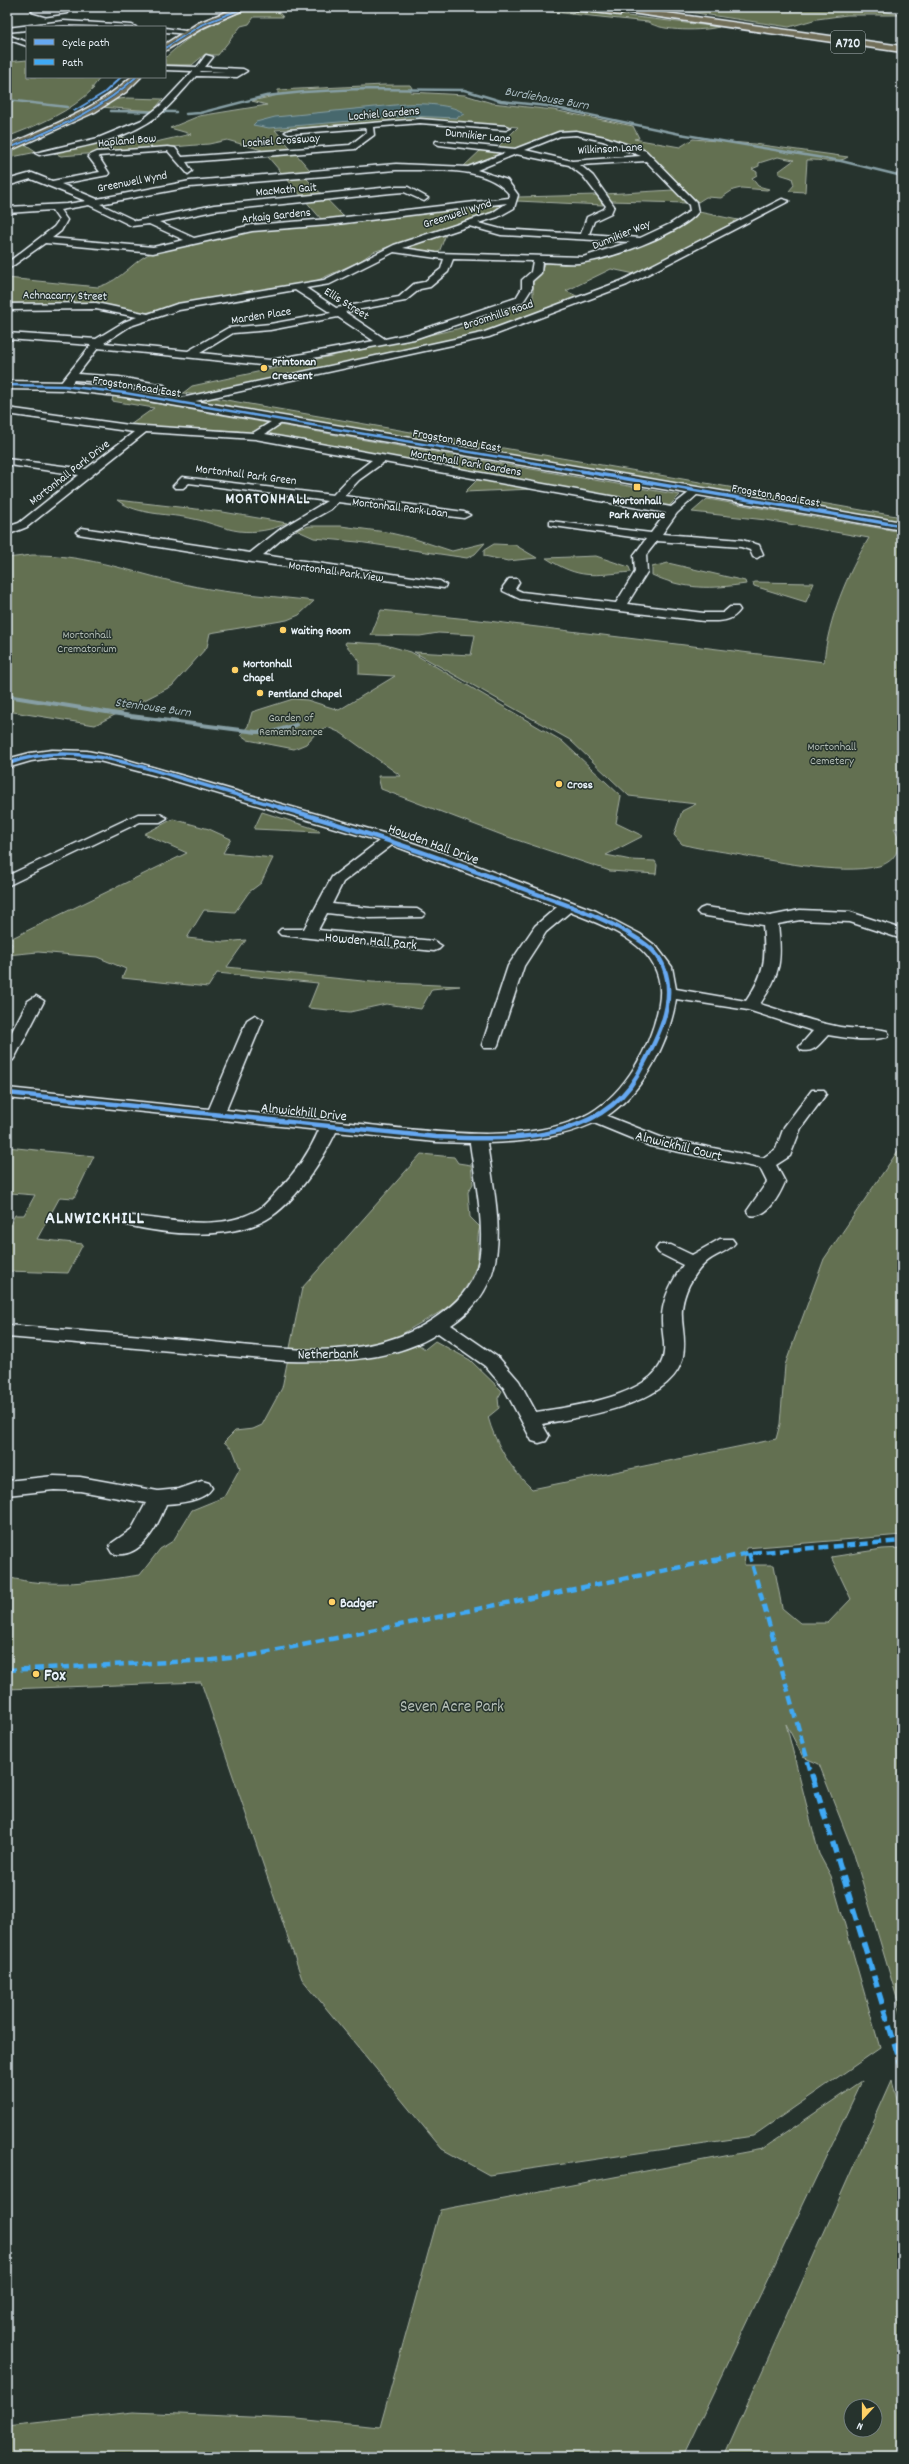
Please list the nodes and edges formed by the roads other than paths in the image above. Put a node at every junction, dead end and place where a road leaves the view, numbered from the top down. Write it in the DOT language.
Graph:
graph roads {
  1 [pos="229,7"];
  2 [pos="246,7"];
  3 [pos="575,7"];
  4 [pos="606,7"];
  5 [pos="631,7"];
  6 [pos="645,7"];
  7 [pos="34,11"];
  8 [pos="76,14"];
  9 [pos="115,17"];
  10 [pos="102,24"];
  11 [pos="34,26"];
  12 [pos="122,26"];
  13 [pos="26,27"];
  14 [pos="7,30"];
  15 [pos="166,30"];
  16 [pos="176,31"];
  17 [pos="188,32"];
  18 [pos="794,34"];
  19 [pos="7,37"];
  20 [pos="166,37"];
  21 [pos="841,37"];
  22 [pos="26,45"];
  23 [pos="26,45"];
  24 [pos="902,46"];
  25 [pos="166,47"];
  26 [pos="15,48"];
  27 [pos="902,49"];
  28 [pos="209,56"];
  29 [pos="166,68"];
  30 [pos="196,71"];
  31 [pos="120,78"];
  32 [pos="135,78"];
  33 [pos="454,124"];
  34 [pos="368,127"];
  35 [pos="506,128"];
  36 [pos="289,132"];
  37 [pos="7,141"];
  38 [pos="7,149"];
  39 [pos="516,151"];
  40 [pos="39,153"];
  41 [pos="422,158"];
  42 [pos="650,158"];
  43 [pos="181,160"];
  44 [pos="572,163"];
  45 [pos="416,166"];
  46 [pos="469,170"];
  47 [pos="7,183"];
  48 [pos="55,183"];
  49 [pos="193,184"];
  50 [pos="424,198"];
  51 [pos="514,200"];
  52 [pos="786,201"];
  53 [pos="94,202"];
  54 [pos="214,208"];
  55 [pos="55,209"];
  56 [pos="7,210"];
  57 [pos="150,221"];
  58 [pos="470,224"];
  59 [pos="527,233"];
  60 [pos="584,236"];
  61 [pos="42,240"];
  62 [pos="192,241"];
  63 [pos="639,241"];
  64 [pos="393,249"];
  65 [pos="450,256"];
  66 [pos="518,259"];
  67 [pos="538,259"];
  68 [pos="7,267"];
  69 [pos="297,287"];
  70 [pos="7,307"];
  71 [pos="339,313"];
  72 [pos="145,316"];
  73 [pos="7,336"];
  74 [pos="383,342"];
  75 [pos="97,343"];
  76 [pos="190,355"];
  77 [pos="67,382"];
  78 [pos="7,385"];
  79 [pos="160,387"];
  80 [pos="177,402"];
  81 [pos="7,411"];
  82 [pos="279,420"];
  83 [pos="144,429"];
  84 [pos="255,436"];
  85 [pos="380,460"];
  86 [pos="9,462"];
  87 [pos="88,473"];
  88 [pos="178,486"];
  89 [pos="695,491"];
  90 [pos="336,499"];
  91 [pos="673,512"];
  92 [pos="464,515"];
  93 [pos="554,523"];
  94 [pos="111,525"];
  95 [pos="902,526"];
  96 [pos="7,531"];
  97 [pos="82,532"];
  98 [pos="101,534"];
  99 [pos="652,537"];
  100 [pos="757,554"];
  101 [pos="252,558"];
  102 [pos="513,582"];
  103 [pos="440,585"];
  104 [pos="619,607"];
  105 [pos="734,610"];
  106 [pos="7,764"];
  107 [pos="122,811"];
  108 [pos="138,818"];
  109 [pos="160,818"];
  110 [pos="390,840"];
  111 [pos="7,882"];
  112 [pos="566,906"];
  113 [pos="323,908"];
  114 [pos="705,912"];
  115 [pos="417,914"];
  116 [pos="770,921"];
  117 [pos="286,932"];
  118 [pos="309,934"];
  119 [pos="902,934"];
  120 [pos="434,946"];
  121 [pos="670,993"];
  122 [pos="36,1001"];
  123 [pos="750,1006"];
  124 [pos="256,1020"];
  125 [pos="824,1029"];
  126 [pos="881,1034"];
  127 [pos="490,1045"];
  128 [pos="807,1047"];
  129 [pos="7,1057"];
  130 [pos="7,1093"];
  131 [pos="818,1094"];
  132 [pos="216,1113"];
  133 [pos="595,1117"];
  134 [pos="330,1126"];
  135 [pos="478,1139"];
  136 [pos="766,1164"];
  137 [pos="756,1211"];
  138 [pos="133,1221"];
  139 [pos="726,1243"];
  140 [pos="665,1249"];
  141 [pos="694,1263"];
  142 [pos="439,1325"];
  143 [pos="7,1331"];
  144 [pos="531,1419"];
  145 [pos="539,1436"];
  146 [pos="7,1488"];
  147 [pos="202,1488"];
  148 [pos="158,1498"];
  149 [pos="119,1548"];
  1 -- 16 [label="main road"];
  2 -- 17 [label="main road"];
  3 -- 18 [label="main road"];
  4 -- 18 [label="main road, A720"];
  5 -- 21 [label="main road, A720"];
  6 -- 21 [label="main road"];
  7 -- 8 [label="street"];
  9 -- 10 [label="street"];
  10 -- 11 [label="street"];
  10 -- 12 [label="street"];
  13 -- 14 [label="street"];
  15 -- 16 [label="street"];
  16 -- 17 [label="street"];
  16 -- 20 [label="main road"];
  17 -- 25 [label="main road"];
  18 -- 27 [label="main road, A720"];
  19 -- 22 [label="street"];
  21 -- 24 [label="main road, A720"];
  23 -- 26 [label="street"];
  28 -- 30 [label="street"];
  29 -- 30 [label="street"];
  30 -- 30 [label="street"];
  30 -- 40 [label="street"];
  31 -- 37 [label="main road"];
  32 -- 38 [label="main road"];
  33 -- 34 [label="street, Lochiel Gardens"];
  33 -- 35 [label="street, Lochiel Gardens"];
  33 -- 39 [label="street, Dunnikier Lane"];
  34 -- 36 [label="street, Lochiel Gardens"];
  34 -- 43 [label="street, Lochiel Crossway"];
  39 -- 42 [label="street, Dunnikier Way"];
  39 -- 44 [label="street, Dunnikier Lane"];
  39 -- 46 [label="street"];
  41 -- 45 [label="street"];
  42 -- 44 [label="street, Wilkinson Lane"];
  42 -- 63 [label="street, Dunnikier Way"];
  43 -- 48 [label="street, Hapland Bow"];
  43 -- 49 [label="street, Hapland Bow"];
  44 -- 60 [label="street"];
  45 -- 46 [label="street, Greenwell Wynd"];
  45 -- 49 [label="street, Greenwell Wynd"];
  46 -- 51 [label="street, Greenwell Wynd"];
  47 -- 48 [label="street, MacMath Gait"];
  48 -- 53 [label="street, MacMath Gait"];
  49 -- 53 [label="street, Greenwell Wynd"];
  49 -- 54 [label="street, Hapland Bow"];
  50 -- 54 [label="street, MacMath Gait"];
  51 -- 58 [label="street, Greenwell Wynd"];
  51 -- 62 [label="street, Arkaig Gardens"];
  52 -- 80 [label="street, Broomhills Road"];
  53 -- 55 [label="street, Greenwell Wynd"];
  53 -- 57 [label="street, MacMath Gait"];
  54 -- 57 [label="street, MacMath Gait"];
  55 -- 56 [label="street, Greenwell Wynd"];
  55 -- 61 [label="street"];
  57 -- 62 [label="street"];
  58 -- 59 [label="street"];
  58 -- 64 [label="street, Greenwell Wynd"];
  59 -- 60 [label="street"];
  59 -- 66 [label="street"];
  60 -- 63 [label="street"];
  61 -- 62 [label="street, Arkaig Gardens"];
  61 -- 68 [label="street"];
  63 -- 67 [label="street, Dunnikier Way"];
  64 -- 65 [label="street, Dunnikier Way"];
  64 -- 69 [label="street, Greenwell Wynd"];
  65 -- 66 [label="street, Dunnikier Way"];
  65 -- 71 [label="street, Marden Place"];
  66 -- 67 [label="street, Dunnikier Way"];
  67 -- 74 [label="street"];
  69 -- 71 [label="street, Ellis Street"];
  69 -- 72 [label="street, Greenwell Wynd"];
  70 -- 72 [label="street, Achnacarry Street"];
  71 -- 74 [label="street, Ellis Street"];
  71 -- 76 [label="street, Marden Place"];
  72 -- 75 [label="street, Greenwell Wynd"];
  73 -- 75 [label="street"];
  74 -- 76 [label="street"];
  75 -- 76 [label="street"];
  75 -- 77 [label="street, Greenwell Wynd"];
  77 -- 78 [label="main road, Frogston Road East"];
  77 -- 79 [label="street"];
  77 -- 80 [label="main road, Frogston Road East"];
  80 -- 82 [label="main road, Frogston Road East"];
  81 -- 83 [label="street, Mortonhall Park Gardens"];
  82 -- 84 [label="street"];
  82 -- 89 [label="main road, Frogston Road East"];
  83 -- 84 [label="street, Mortonhall Park Gardens"];
  83 -- 87 [label="street, Mortonhall Park Drive"];
  84 -- 85 [label="street, Mortonhall Park Gardens"];
  85 -- 90 [label="street"];
  85 -- 91 [label="street, Mortonhall Park Gardens"];
  86 -- 87 [label="street"];
  87 -- 96 [label="street, Mortonhall Park Drive"];
  88 -- 90 [label="street, Mortonhall Park Green"];
  89 -- 91 [label="street"];
  89 -- 95 [label="main road, Frogston Road East"];
  90 -- 92 [label="street, Mortonhall Park Loan"];
  90 -- 101 [label="street"];
  91 -- 99 [label="street"];
  93 -- 99 [label="street"];
  94 -- 98 [label="street"];
  97 -- 98 [label="street, Mortonhall Park View"];
  98 -- 101 [label="street, Mortonhall Park View"];
  99 -- 100 [label="street"];
  99 -- 104 [label="street"];
  101 -- 103 [label="street, Mortonhall Park View"];
  102 -- 104 [label="street"];
  104 -- 105 [label="street"];
  106 -- 110 [label="street, Howden Hall Drive"];
  107 -- 108 [label="street"];
  108 -- 109 [label="street"];
  108 -- 111 [label="street"];
  110 -- 112 [label="street, Howden Hall Drive"];
  110 -- 113 [label="street, Howden Hall Park"];
  112 -- 121 [label="street, Howden Hall Drive"];
  112 -- 127 [label="street"];
  113 -- 115 [label="street, Howden Hall Park"];
  113 -- 118 [label="street, Howden Hall Park"];
  114 -- 116 [label="street"];
  116 -- 119 [label="street"];
  116 -- 123 [label="street"];
  117 -- 118 [label="street, Howden Hall Park"];
  118 -- 120 [label="street, Howden Hall Park"];
  121 -- 123 [label="street"];
  121 -- 133 [label="street"];
  122 -- 129 [label="street"];
  123 -- 125 [label="street"];
  124 -- 132 [label="street"];
  125 -- 126 [label="street"];
  125 -- 128 [label="street"];
  130 -- 132 [label="street, Alnwickhill Drive"];
  131 -- 136 [label="street"];
  132 -- 134 [label="street, Alnwickhill Drive"];
  133 -- 135 [label="street, Alnwickhill Drive"];
  133 -- 136 [label="street, Alnwickhill Court"];
  134 -- 135 [label="street, Alnwickhill Drive"];
  134 -- 138 [label="street"];
  135 -- 142 [label="street, Netherbank"];
  136 -- 137 [label="street"];
  139 -- 141 [label="street"];
  140 -- 141 [label="street"];
  141 -- 144 [label="street"];
  142 -- 143 [label="street, Netherbank"];
  142 -- 144 [label="street"];
  144 -- 145 [label="street"];
  146 -- 148 [label="street"];
  147 -- 148 [label="street"];
  148 -- 149 [label="street"];
}
